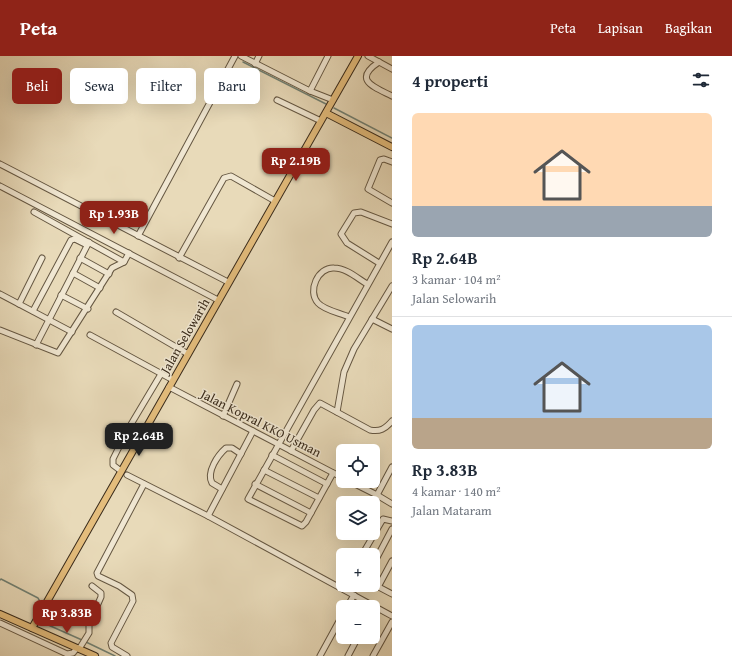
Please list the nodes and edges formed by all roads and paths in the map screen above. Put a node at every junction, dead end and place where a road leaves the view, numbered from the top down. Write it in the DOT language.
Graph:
graph roads {
  1 [pos="235,56"];
  2 [pos="241,56"];
  3 [pos="259,56"];
  4 [pos="328,56"];
  5 [pos="358,56"];
  6 [pos="368,56"];
  7 [pos="379,62"];
  8 [pos="255,64"];
  9 [pos="392,69"];
  10 [pos="310,91"];
  11 [pos="392,96"];
  12 [pos="278,100"];
  13 [pos="333,100"];
  14 [pos="326,113"];
  15 [pos="321,121"];
  16 [pos="392,147"];
  17 [pos="392,162"];
  18 [pos="0,164"];
  19 [pos="0,186"];
  20 [pos="275,201"];
  21 [pos="392,203"];
  22 [pos="34,212"];
  23 [pos="392,224"];
  24 [pos="138,236"];
  25 [pos="392,242"];
  26 [pos="88,243"];
  27 [pos="129,253"];
  28 [pos="42,258"];
  29 [pos="80,258"];
  30 [pos="179,258"];
  31 [pos="124,262"];
  32 [pos="378,263"];
  33 [pos="72,273"];
  34 [pos="109,274"];
  35 [pos="228,282"];
  36 [pos="367,284"];
  37 [pos="392,286"];
  38 [pos="100,288"];
  39 [pos="0,294"];
  40 [pos="61,295"];
  41 [pos="218,300"];
  42 [pos="19,304"];
  43 [pos="88,309"];
  44 [pos="33,311"];
  45 [pos="116,312"];
  46 [pos="349,317"];
  47 [pos="372,319"];
  48 [pos="49,320"];
  49 [pos="392,329"];
  50 [pos="0,330"];
  51 [pos="72,332"];
  52 [pos="90,335"];
  53 [pos="36,345"];
  54 [pos="188,354"];
  55 [pos="161,374"];
  56 [pos="173,380"];
  57 [pos="237,384"];
  58 [pos="168,387"];
  59 [pos="337,412"];
  60 [pos="223,416"];
  61 [pos="392,421"];
  62 [pos="253,431"];
  63 [pos="279,444"];
  64 [pos="291,451"];
  65 [pos="241,454"];
  66 [pos="272,456"];
  67 [pos="392,467"];
  68 [pos="264,470"];
  69 [pos="121,471"];
  70 [pos="333,473"];
  71 [pos="336,474"];
  72 [pos="127,475"];
  73 [pos="144,484"];
  74 [pos="255,484"];
  75 [pos="327,484"];
  76 [pos="363,488"];
  77 [pos="222,489"];
  78 [pos="377,495"];
  79 [pos="319,498"];
  80 [pos="392,504"];
  81 [pos="311,513"];
  82 [pos="208,516"];
  83 [pos="392,521"];
  84 [pos="392,530"];
  85 [pos="366,548"];
  86 [pos="380,552"];
  87 [pos="392,561"];
  88 [pos="380,583"];
  89 [pos="92,586"];
  90 [pos="380,588"];
  91 [pos="392,593"];
  92 [pos="354,594"];
  93 [pos="351,600"];
  94 [pos="363,600"];
  95 [pos="380,611"];
  96 [pos="0,614"];
  97 [pos="392,616"];
  98 [pos="392,622"];
  99 [pos="0,623"];
  100 [pos="336,627"];
  101 [pos="32,628"];
  102 [pos="354,644"];
  103 [pos="79,647"];
  104 [pos="95,656"];
  105 [pos="127,656"];
  106 [pos="320,656"];
  107 [pos="348,656"];
  108 [pos="373,656"];
  1 -- 24 [label="street"];
  2 -- 8 [label="street"];
  3 -- 8 [label="street"];
  4 -- 10 [label="street"];
  5 -- 13 [label="main road, Jalan Selowarih"];
  6 -- 7 [label="street"];
  7 -- 9 [label="street"];
  7 -- 11 [label="street"];
  8 -- 10 [label="street"];
  10 -- 13 [label="street"];
  12 -- 15 [label="street"];
  13 -- 14 [label="main road, Jalan Selowarih"];
  14 -- 15 [label="main road, Jalan Selowarih"];
  14 -- 16 [label="main road"];
  15 -- 20 [label="main road, Jalan Selowarih"];
  17 -- 21 [label="street"];
  18 -- 24 [label="street"];
  19 -- 27 [label="street"];
  20 -- 30 [label="street"];
  20 -- 35 [label="main road, Jalan Selowarih"];
  22 -- 26 [label="street"];
  23 -- 32 [label="street"];
  24 -- 30 [label="street"];
  25 -- 32 [label="street"];
  26 -- 29 [label="street"];
  26 -- 31 [label="street"];
  26 -- 44 [label="street"];
  27 -- 31 [label="street"];
  27 -- 41 [label="street"];
  28 -- 42 [label="street"];
  29 -- 33 [label="street"];
  29 -- 34 [label="street"];
  30 -- 35 [label="street"];
  31 -- 34 [label="street"];
  32 -- 36 [label="street"];
  33 -- 38 [label="street"];
  33 -- 40 [label="street"];
  34 -- 38 [label="street"];
  35 -- 41 [label="main road, Jalan Selowarih"];
  36 -- 46 [label="street"];
  36 -- 46 [label="street"];
  37 -- 47 [label="street"];
  38 -- 43 [label="street"];
  39 -- 42 [label="street"];
  40 -- 43 [label="street"];
  40 -- 48 [label="street"];
  41 -- 54 [label="main road, Jalan Selowarih"];
  42 -- 44 [label="street"];
  43 -- 51 [label="street"];
  44 -- 48 [label="street"];
  45 -- 54 [label="street"];
  46 -- 63 [label="street"];
  47 -- 49 [label="street"];
  47 -- 59 [label="street"];
  48 -- 51 [label="street"];
  48 -- 53 [label="street"];
  50 -- 53 [label="street"];
  51 -- 53 [label="street"];
  52 -- 55 [label="street"];
  54 -- 56 [label="main road, Jalan Selowarih"];
  55 -- 56 [label="street"];
  55 -- 69 [label="street"];
  56 -- 58 [label="main road, Jalan Selowarih"];
  57 -- 60 [label="street"];
  58 -- 60 [label="street, Jalan Kopral KKO Usman"];
  58 -- 69 [label="main road, Jalan Selowarih"];
  59 -- 61 [label="street"];
  59 -- 64 [label="street"];
  60 -- 62 [label="street, Jalan Kopral KKO Usman"];
  62 -- 63 [label="street, Jalan Kopral KKO Usman"];
  62 -- 65 [label="street"];
  63 -- 64 [label="street, Jalan Kopral KKO Usman"];
  63 -- 66 [label="street"];
  64 -- 70 [label="street, Jalan Kopral KKO Usman"];
  65 -- 77 [label="street"];
  65 -- 77 [label="street"];
  66 -- 68 [label="street"];
  66 -- 75 [label="street"];
  67 -- 78 [label="street"];
  68 -- 74 [label="street"];
  68 -- 79 [label="street"];
  69 -- 101 [label="main road, Jalan Selowarih"];
  70 -- 71 [label="street, Jalan Kopral KKO Usman"];
  70 -- 75 [label="street"];
  72 -- 73 [label="street"];
  73 -- 82 [label="street"];
  73 -- 105 [label="street"];
  74 -- 81 [label="street"];
  74 -- 81 [label="street"];
  75 -- 79 [label="street"];
  76 -- 78 [label="street"];
  77 -- 82 [label="street"];
  78 -- 80 [label="street"];
  79 -- 81 [label="street"];
  82 -- 92 [label="street"];
  83 -- 85 [label="street"];
  84 -- 86 [label="street"];
  87 -- 88 [label="street"];
  89 -- 103 [label="street"];
  90 -- 91 [label="street"];
  92 -- 93 [label="street"];
  92 -- 94 [label="street"];
  95 -- 97 [label="street"];
  96 -- 101 [label="main road"];
  98 -- 108 [label="street"];
  99 -- 103 [label="street"];
  100 -- 106 [label="street"];
  101 -- 103 [label="main road"];
  102 -- 107 [label="street"];
  103 -- 104 [label="main road"];
}
